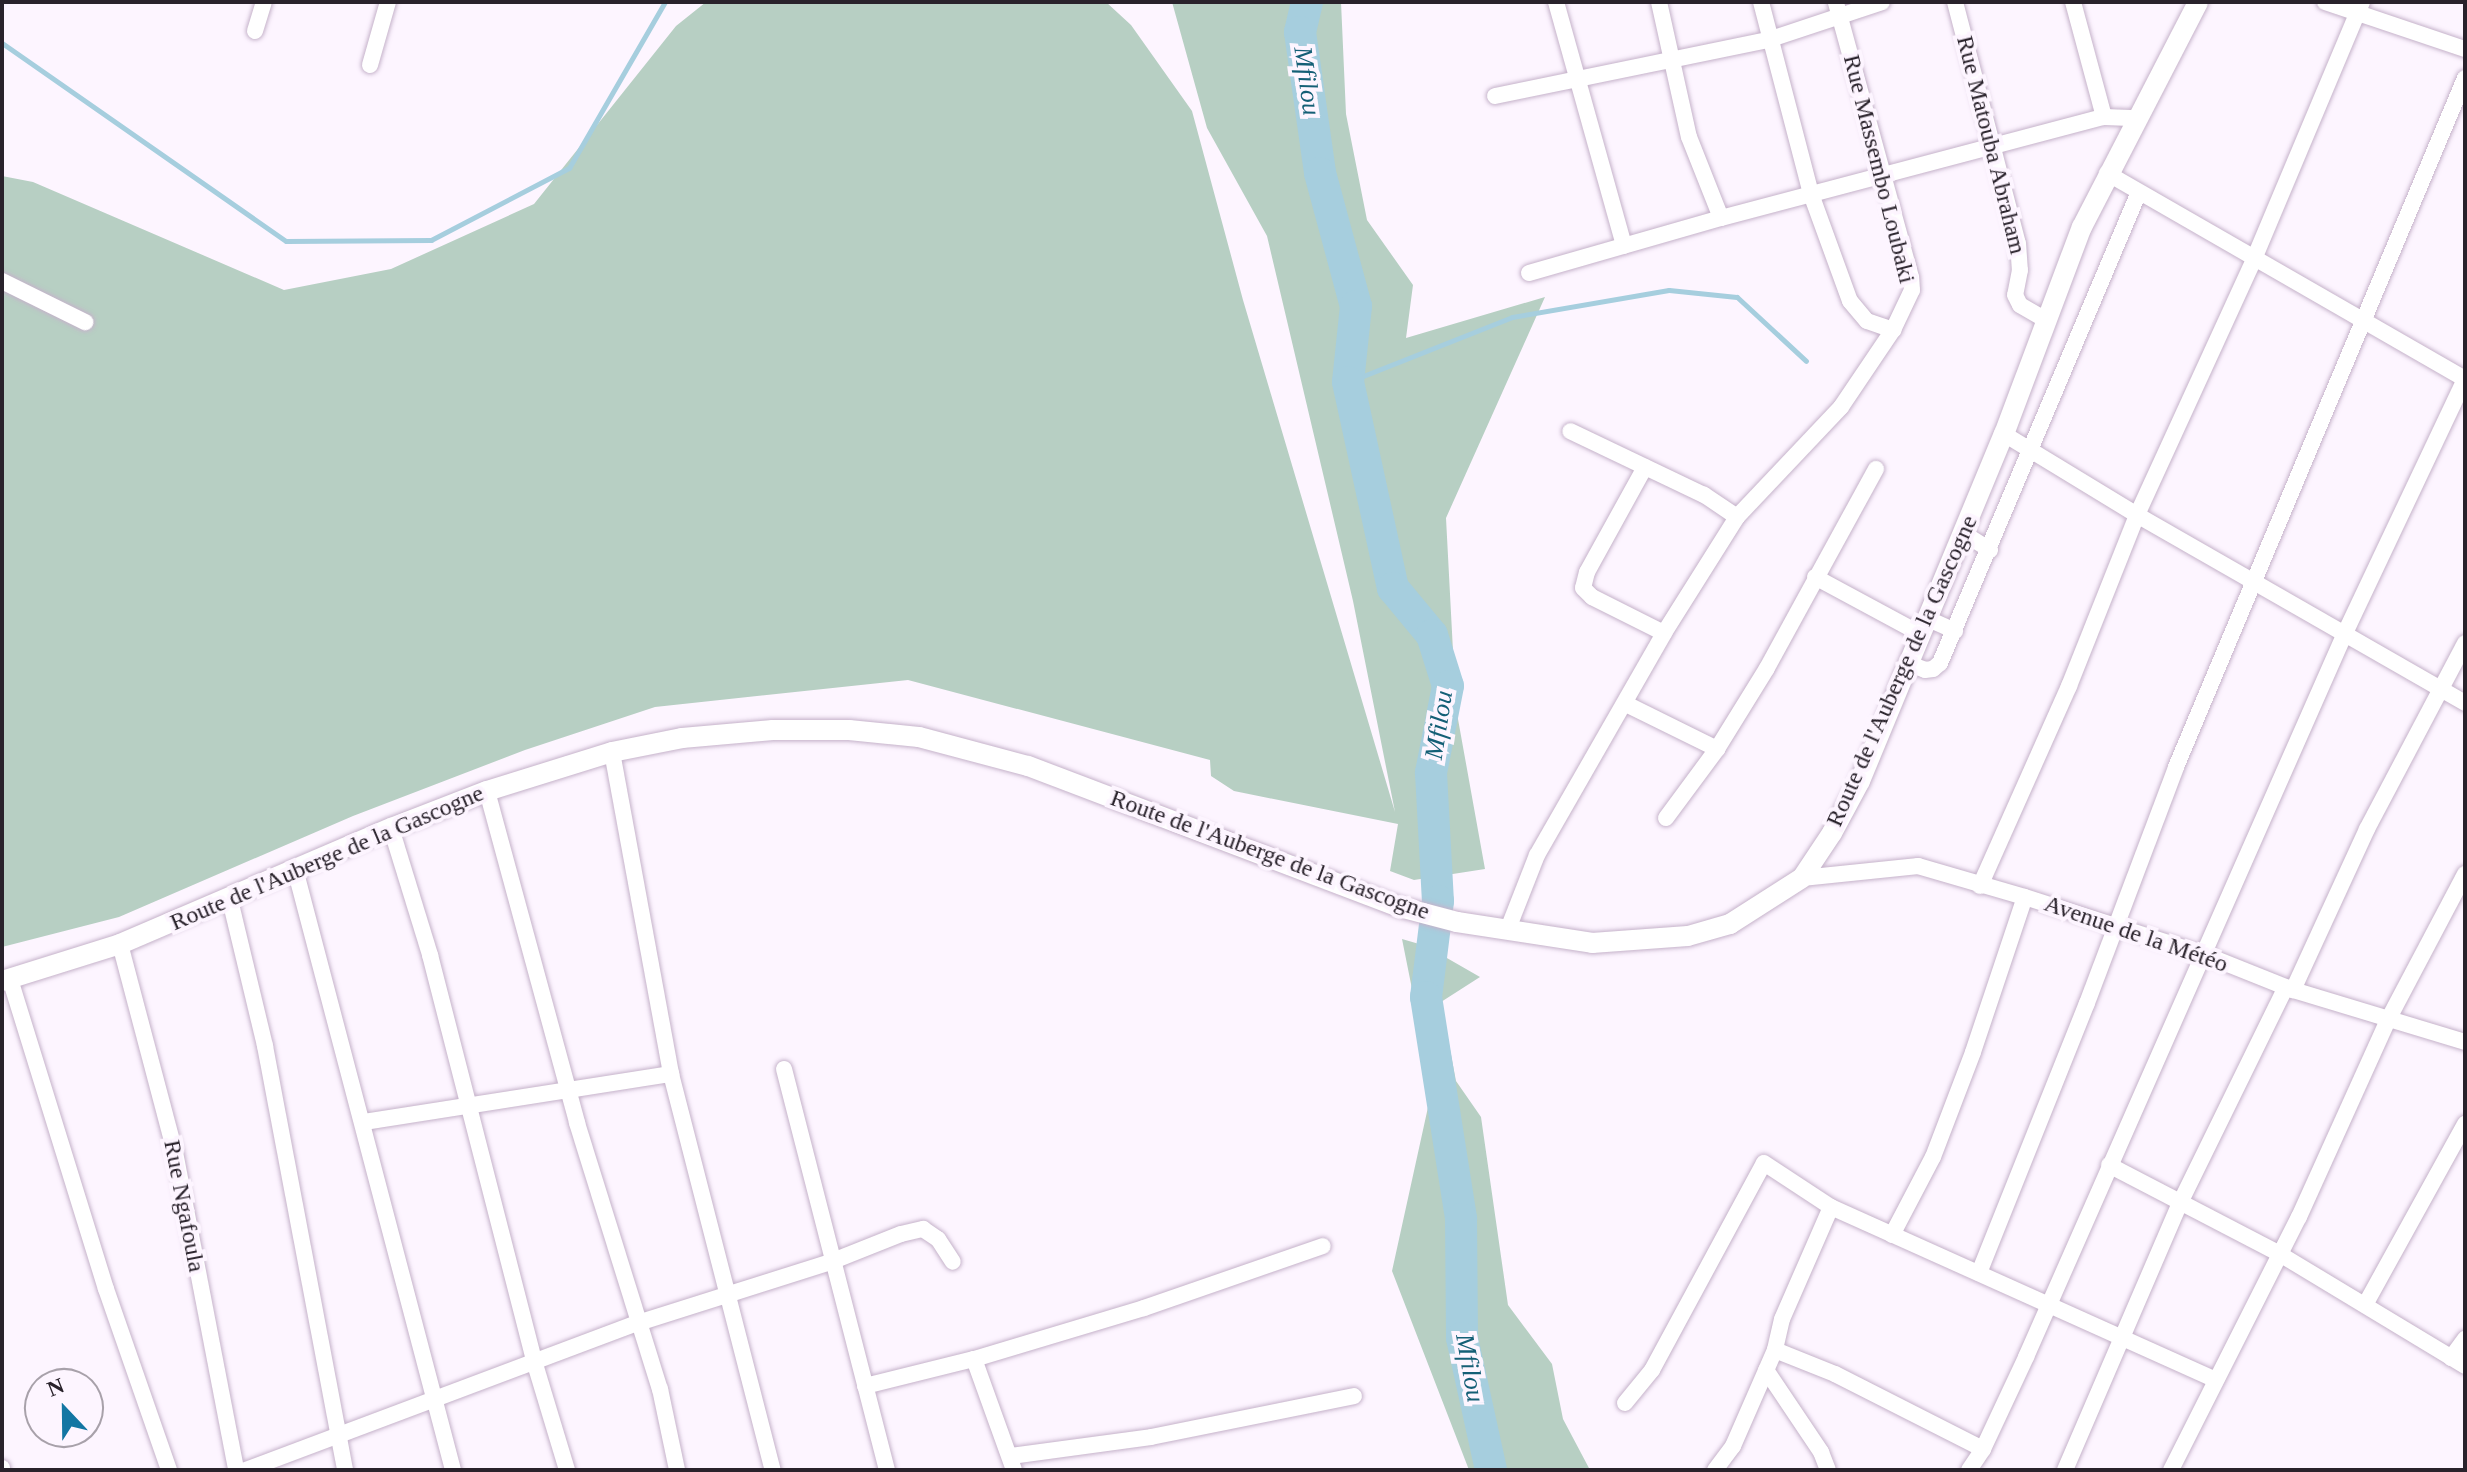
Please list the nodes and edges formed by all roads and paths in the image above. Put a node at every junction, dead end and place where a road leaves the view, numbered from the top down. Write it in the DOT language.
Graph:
graph roads {
  1 [pos="264,2"];
  2 [pos="388,2"];
  3 [pos="1556,2"];
  4 [pos="1659,2"];
  5 [pos="1761,2"];
  6 [pos="1882,2"];
  7 [pos="1955,2"];
  8 [pos="2073,2"];
  9 [pos="2198,2"];
  10 [pos="2325,2"];
  11 [pos="2359,8"];
  12 [pos="1838,9"];
  13 [pos="255,31"];
  14 [pos="1768,40"];
  15 [pos="2465,49"];
  16 [pos="1672,60"];
  17 [pos="370,65"];
  18 [pos="2465,78"];
  19 [pos="1577,80"];
  20 [pos="1495,96"];
  21 [pos="2104,117"];
  22 [pos="2138,118"];
  23 [pos="1991,146"];
  24 [pos="2107,173"];
  25 [pos="1881,174"];
  26 [pos="2139,192"];
  27 [pos="1811,194"];
  28 [pos="1721,218"];
  29 [pos="1624,246"];
  30 [pos="2254,259"];
  31 [pos="1529,273"];
  32 [pos="2,281"];
  33 [pos="2046,320"];
  34 [pos="2364,321"];
  35 [pos="85,322"];
  36 [pos="1893,330"];
  37 [pos="1570,431"];
  38 [pos="2004,434"];
  39 [pos="2031,450"];
  40 [pos="1645,467"];
  41 [pos="1876,469"];
  42 [pos="2137,515"];
  43 [pos="1737,517"];
  44 [pos="1963,533"];
  45 [pos="1990,550"];
  46 [pos="1815,577"];
  47 [pos="2252,581"];
  48 [pos="1922,626"];
  49 [pos="1955,631"];
  50 [pos="1664,633"];
  51 [pos="2345,633"];
  52 [pos="2465,643"];
  53 [pos="1907,663"];
  54 [pos="2441,690"];
  55 [pos="2465,703"];
  56 [pos="1626,704"];
  57 [pos="1717,749"];
  58 [pos="612,752"];
  59 [pos="487,791"];
  60 [pos="1666,818"];
  61 [pos="391,828"];
  62 [pos="295,869"];
  63 [pos="2465,874"];
  64 [pos="1802,878"];
  65 [pos="1980,886"];
  66 [pos="2025,897"];
  67 [pos="230,900"];
  68 [pos="2114,927"];
  69 [pos="1508,929"];
  70 [pos="120,944"];
  71 [pos="2203,954"];
  72 [pos="6,980"];
  73 [pos="2290,988"];
  74 [pos="2388,1020"];
  75 [pos="2465,1042"];
  76 [pos="784,1069"];
  77 [pos="671,1074"];
  78 [pos="570,1089"];
  79 [pos="469,1103"];
  80 [pos="364,1122"];
  81 [pos="2465,1124"];
  82 [pos="2109,1165"];
  83 [pos="2181,1201"];
  84 [pos="1831,1207"];
  85 [pos="1892,1235"];
  86 [pos="1323,1246"];
  87 [pos="2278,1253"];
  88 [pos="833,1261"];
  89 [pos="953,1262"];
  90 [pos="1979,1273"];
  91 [pos="727,1293"];
  92 [pos="2048,1302"];
  93 [pos="2365,1305"];
  94 [pos="638,1323"];
  95 [pos="2124,1338"];
  96 [pos="2465,1339"];
  97 [pos="1775,1350"];
  98 [pos="974,1359"];
  99 [pos="2458,1362"];
  100 [pos="535,1364"];
  101 [pos="1766,1370"];
  102 [pos="2216,1380"];
  103 [pos="865,1386"];
  104 [pos="1354,1396"];
  105 [pos="436,1401"];
  106 [pos="1625,1403"];
  107 [pos="339,1436"];
  108 [pos="1983,1449"];
  109 [pos="1012,1463"];
  110 [pos="169,1470"];
  111 [pos="236,1470"];
  112 [pos="246,1470"];
  113 [pos="345,1470"];
  114 [pos="453,1470"];
  115 [pos="567,1470"];
  116 [pos="677,1470"];
  117 [pos="773,1470"];
  118 [pos="887,1470"];
  119 [pos="1715,1470"];
  120 [pos="1828,1470"];
  121 [pos="1969,1470"];
  122 [pos="2065,1470"];
  123 [pos="2171,1470"];
  1 -- 13 [label="street"];
  2 -- 17 [label="street"];
  3 -- 19 [label="street"];
  4 -- 16 [label="street"];
  5 -- 14 [label="street"];
  6 -- 12 [label="street"];
  7 -- 23 [label="street, Rue Matouba Abraham"];
  8 -- 21 [label="street"];
  9 -- 22 [label="street, Route de l'Auberge de la Gascogne"];
  10 -- 11 [label="street"];
  11 -- 15 [label="street"];
  11 -- 30 [label="street"];
  12 -- 14 [label="street"];
  12 -- 25 [label="street, Rue Massembo Loubaki"];
  14 -- 16 [label="street"];
  14 -- 27 [label="street"];
  16 -- 19 [label="street"];
  16 -- 28 [label="street"];
  18 -- 34 [label="street"];
  19 -- 20 [label="street"];
  19 -- 29 [label="street"];
  21 -- 22 [label="street"];
  21 -- 23 [label="street"];
  22 -- 24 [label="street, Route de l'Auberge de la Gascogne"];
  23 -- 25 [label="street"];
  23 -- 33 [label="street, Rue Matouba Abraham"];
  24 -- 26 [label="street"];
  24 -- 33 [label="street, Route de l'Auberge de la Gascogne"];
  25 -- 27 [label="street"];
  25 -- 36 [label="street, Rue Massembo Loubaki"];
  26 -- 30 [label="street"];
  26 -- 39 [label="street"];
  27 -- 28 [label="street"];
  27 -- 36 [label="street"];
  28 -- 29 [label="street"];
  29 -- 31 [label="street"];
  30 -- 34 [label="street"];
  30 -- 42 [label="street"];
  32 -- 35 [label="street"];
  33 -- 38 [label="street, Route de l'Auberge de la Gascogne"];
  34 -- 47 [label="street"];
  34 -- 51 [label="street"];
  36 -- 43 [label="street, Rue Massembo Loubaki"];
  37 -- 40 [label="street"];
  38 -- 39 [label="street"];
  38 -- 44 [label="street, Route de l'Auberge de la Gascogne"];
  39 -- 42 [label="street"];
  39 -- 45 [label="street"];
  40 -- 43 [label="street"];
  40 -- 50 [label="street"];
  41 -- 46 [label="street"];
  42 -- 47 [label="street"];
  42 -- 65 [label="street"];
  43 -- 50 [label="street, Rue Massembo Loubaki"];
  44 -- 45 [label="street"];
  44 -- 48 [label="street, Route de l'Auberge de la Gascogne"];
  45 -- 49 [label="street"];
  46 -- 48 [label="street"];
  46 -- 57 [label="street"];
  47 -- 51 [label="street"];
  47 -- 68 [label="street"];
  48 -- 49 [label="street"];
  48 -- 53 [label="street, Route de l'Auberge de la Gascogne"];
  49 -- 53 [label="street"];
  50 -- 56 [label="street, Rue Massembo Loubaki"];
  51 -- 54 [label="street"];
  51 -- 71 [label="street"];
  52 -- 54 [label="street"];
  53 -- 64 [label="street, Route de l'Auberge de la Gascogne"];
  54 -- 55 [label="street"];
  54 -- 73 [label="street"];
  56 -- 57 [label="street"];
  56 -- 69 [label="street, Rue Massembo Loubaki"];
  57 -- 60 [label="street"];
  58 -- 59 [label="street, Route de l'Auberge de la Gascogne"];
  58 -- 69 [label="street, Route de l'Auberge de la Gascogne"];
  58 -- 77 [label="street"];
  59 -- 61 [label="street, Route de l'Auberge de la Gascogne"];
  59 -- 78 [label="street"];
  61 -- 62 [label="street, Route de l'Auberge de la Gascogne"];
  61 -- 79 [label="street"];
  62 -- 67 [label="street, Route de l'Auberge de la Gascogne"];
  62 -- 80 [label="street"];
  63 -- 74 [label="street"];
  64 -- 65 [label="street, Avenue de la Météo"];
  64 -- 69 [label="street, Route de l'Auberge de la Gascogne"];
  65 -- 66 [label="street, Avenue de la Météo"];
  66 -- 68 [label="street, Avenue de la Météo"];
  66 -- 85 [label="street"];
  67 -- 70 [label="street, Route de l'Auberge de la Gascogne"];
  67 -- 107 [label="street"];
  68 -- 71 [label="street, Avenue de la Météo"];
  68 -- 90 [label="street"];
  70 -- 72 [label="street, Route de l'Auberge de la Gascogne"];
  70 -- 111 [label="street, Rue Ngafoula"];
  71 -- 73 [label="street, Avenue de la Météo"];
  71 -- 82 [label="street"];
  72 -- 110 [label="street"];
  73 -- 74 [label="street, Avenue de la Météo"];
  73 -- 83 [label="street"];
  74 -- 75 [label="street, Avenue de la Météo"];
  74 -- 87 [label="street"];
  76 -- 88 [label="street"];
  77 -- 78 [label="street"];
  77 -- 91 [label="street"];
  78 -- 79 [label="street"];
  78 -- 94 [label="street"];
  79 -- 80 [label="street"];
  79 -- 100 [label="street"];
  80 -- 105 [label="street"];
  81 -- 93 [label="street"];
  82 -- 83 [label="street"];
  82 -- 92 [label="street"];
  83 -- 87 [label="street"];
  83 -- 95 [label="street"];
  84 -- 85 [label="street"];
  84 -- 97 [label="street"];
  84 -- 106 [label="street"];
  85 -- 90 [label="street"];
  86 -- 98 [label="street"];
  87 -- 93 [label="street"];
  87 -- 102 [label="street"];
  88 -- 89 [label="street"];
  88 -- 91 [label="street"];
  88 -- 103 [label="street"];
  90 -- 92 [label="street"];
  91 -- 94 [label="street"];
  91 -- 117 [label="street"];
  92 -- 95 [label="street"];
  92 -- 108 [label="street"];
  93 -- 99 [label="street"];
  94 -- 100 [label="street"];
  94 -- 116 [label="street"];
  95 -- 102 [label="street"];
  95 -- 122 [label="street"];
  96 -- 99 [label="street"];
  97 -- 101 [label="street"];
  97 -- 108 [label="street"];
  98 -- 103 [label="street"];
  98 -- 109 [label="street"];
  100 -- 105 [label="street"];
  100 -- 115 [label="street"];
  101 -- 119 [label="street"];
  101 -- 120 [label="street"];
  102 -- 123 [label="street"];
  103 -- 118 [label="street"];
  104 -- 109 [label="street"];
  105 -- 107 [label="street"];
  105 -- 114 [label="street"];
  107 -- 112 [label="street"];
  107 -- 113 [label="street"];
  108 -- 121 [label="street"];
}
